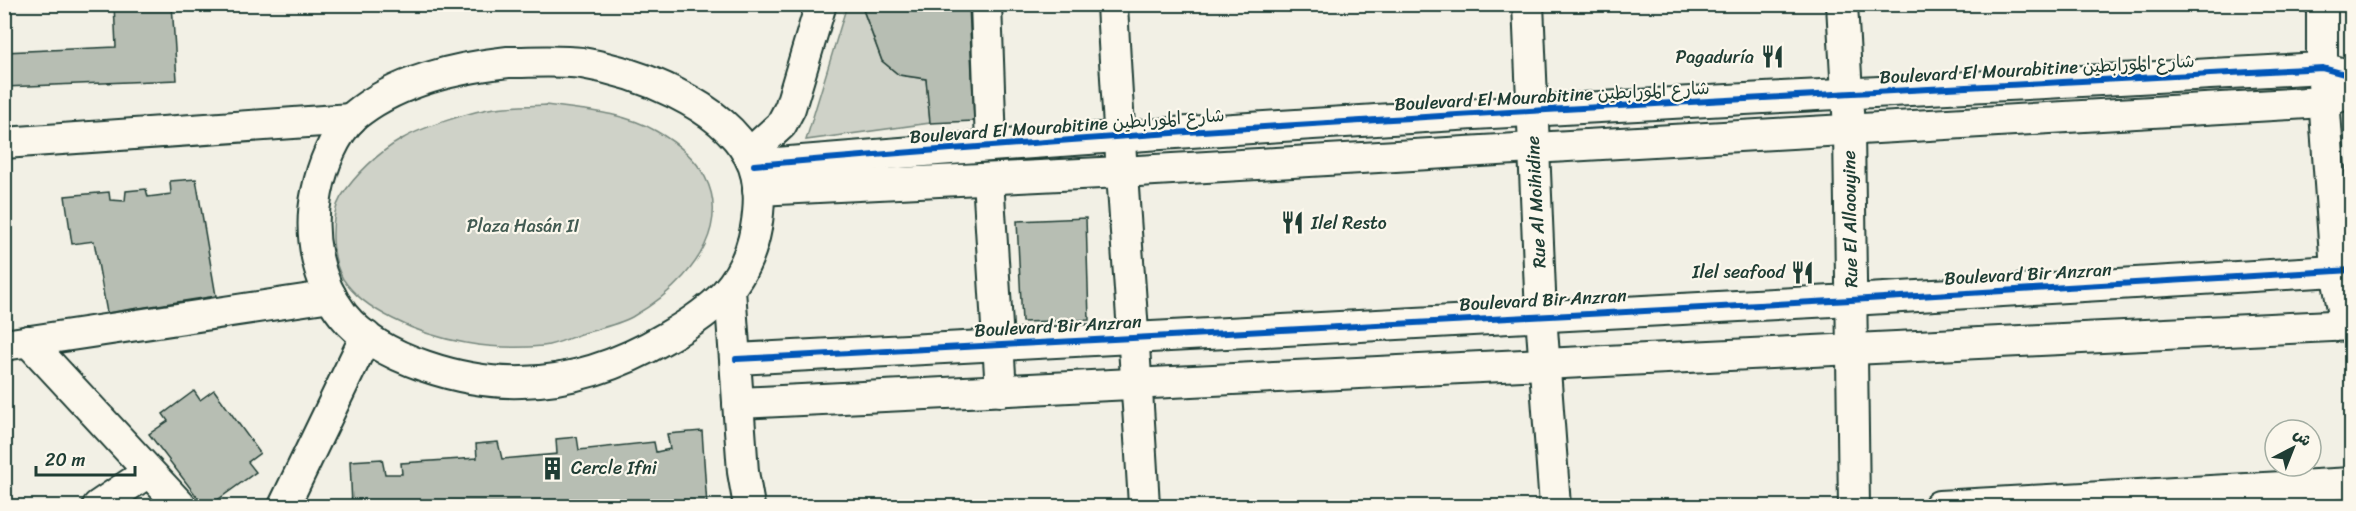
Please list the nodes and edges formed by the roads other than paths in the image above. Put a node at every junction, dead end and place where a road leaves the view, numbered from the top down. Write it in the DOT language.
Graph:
graph roads {
  1 [pos="821,4"];
  2 [pos="986,4"];
  3 [pos="1112,4"];
  4 [pos="1528,4"];
  5 [pos="1842,4"];
  6 [pos="2322,4"];
  7 [pos="2322,68"];
  8 [pos="2352,76"];
  9 [pos="1846,94"];
  10 [pos="2338,97"];
  11 [pos="1532,112"];
  12 [pos="351,118"];
  13 [pos="1849,130"];
  14 [pos="1119,137"];
  15 [pos="4,143"];
  16 [pos="991,145"];
  17 [pos="1535,148"];
  18 [pos="753,170"];
  19 [pos="1121,172"];
  20 [pos="988,179"];
  21 [pos="2344,270"];
  22 [pos="730,290"];
  23 [pos="331,296"];
  24 [pos="1851,300"];
  25 [pos="1541,315"];
  26 [pos="2349,325"];
  27 [pos="366,336"];
  28 [pos="1134,337"];
  29 [pos="16,343"];
  30 [pos="997,344"];
  31 [pos="1852,350"];
  32 [pos="736,359"];
  33 [pos="1545,365"];
  34 [pos="1137,382"];
  35 [pos="1001,391"];
  36 [pos="738,403"];
  37 [pos="148,472"];
  38 [pos="2352,483"];
  39 [pos="98,507"];
  40 [pos="181,507"];
  41 [pos="284,507"];
  42 [pos="749,507"];
  43 [pos="1144,507"];
  44 [pos="1555,507"];
  45 [pos="1854,507"];
  46 [pos="1939,507"];
  1 -- 18 [label="street"];
  2 -- 16 [label="street, Boulevard El Mourabitine شارع المورابطين"];
  3 -- 14 [label="street"];
  4 -- 11 [label="street, Rue Al Moihidine"];
  5 -- 9 [label="street, Rue El Allaouyine"];
  6 -- 7 [label="street"];
  7 -- 8 [label="street, Boulevard El Mourabitine شارع المورابطين"];
  7 -- 9 [label="street, Boulevard El Mourabitine شارع المورابطين"];
  7 -- 10 [label="street"];
  9 -- 11 [label="street, Boulevard El Mourabitine شارع المورابطين"];
  9 -- 13 [label="street, Rue El Allaouyine"];
  10 -- 13 [label="street"];
  10 -- 21 [label="street"];
  11 -- 14 [label="street, Boulevard El Mourabitine شارع المورابطين"];
  11 -- 17 [label="street, Rue Al Moihidine"];
  12 -- 15 [label="street"];
  12 -- 18 [label="street"];
  12 -- 23 [label="street"];
  13 -- 17 [label="street"];
  13 -- 24 [label="street, Rue El Allaouyine"];
  14 -- 16 [label="street, Boulevard El Mourabitine شارع المورابطين"];
  14 -- 19 [label="street"];
  16 -- 18 [label="street, Boulevard El Mourabitine شارع المورابطين"];
  17 -- 19 [label="street"];
  17 -- 25 [label="street, Rue Al Moihidine"];
  18 -- 20 [label="street"];
  18 -- 22 [label="street"];
  19 -- 20 [label="street"];
  19 -- 28 [label="street"];
  20 -- 30 [label="street"];
  21 -- 24 [label="street, Boulevard Bir Anzran"];
  21 -- 26 [label="street"];
  22 -- 27 [label="street"];
  22 -- 32 [label="street"];
  23 -- 27 [label="street"];
  23 -- 29 [label="street"];
  24 -- 25 [label="street, Boulevard Bir Anzran"];
  24 -- 31 [label="street, Rue El Allaouyine"];
  25 -- 28 [label="street, Boulevard Bir Anzran"];
  25 -- 33 [label="street, Rue Al Moihidine"];
  26 -- 31 [label="street"];
  27 -- 41 [label="street"];
  28 -- 30 [label="street, Boulevard Bir Anzran"];
  28 -- 34 [label="street"];
  29 -- 37 [label="street"];
  30 -- 32 [label="street, Boulevard Bir Anzran"];
  30 -- 35 [label="street"];
  31 -- 33 [label="street"];
  31 -- 45 [label="street, Rue El Allaouyine"];
  32 -- 36 [label="street"];
  33 -- 34 [label="street"];
  33 -- 44 [label="street, Rue Al Moihidine"];
  34 -- 35 [label="street"];
  34 -- 43 [label="street"];
  35 -- 36 [label="street"];
  36 -- 42 [label="street"];
  37 -- 39 [label="street"];
  37 -- 40 [label="street"];
  38 -- 46 [label="street"];
}
